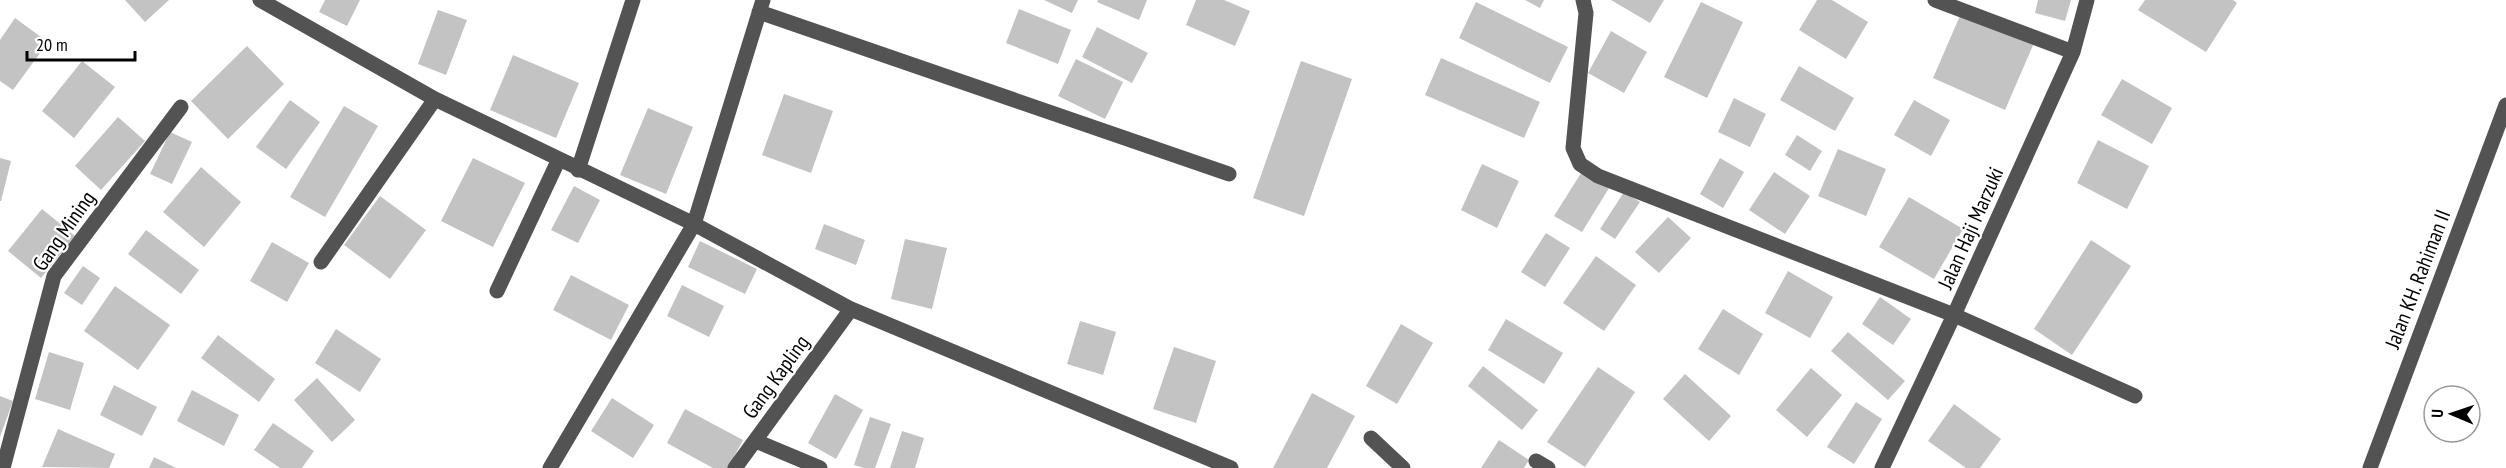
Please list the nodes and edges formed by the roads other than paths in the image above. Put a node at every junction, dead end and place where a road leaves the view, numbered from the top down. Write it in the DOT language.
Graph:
graph roads {
  1 [pos="260,0"];
  2 [pos="633,0"];
  3 [pos="1583,0"];
  4 [pos="1935,0"];
  5 [pos="2087,0"];
  6 [pos="761,6"];
  7 [pos="2073,52"];
  8 [pos="435,99"];
  9 [pos="2506,105"];
  10 [pos="181,107"];
  11 [pos="559,159"];
  12 [pos="578,170"];
  13 [pos="1229,174"];
  14 [pos="694,224"];
  15 [pos="321,261"];
  16 [pos="497,291"];
  17 [pos="851,309"];
  18 [pos="1954,315"];
  19 [pos="2134,396"];
  20 [pos="1371,438"];
  21 [pos="756,441"];
  22 [pos="2,468"];
  23 [pos="550,468"];
  24 [pos="735,468"];
  25 [pos="820,468"];
  26 [pos="1231,468"];
  27 [pos="1403,468"];
  28 [pos="1881,468"];
  29 [pos="2370,468"];
  1 -- 8 [label="street"];
  2 -- 12 [label="street"];
  3 -- 18 [label="street"];
  4 -- 7 [label="street"];
  5 -- 7 [label="street, Jalan Haji Marzuki"];
  6 -- 13 [label="street"];
  6 -- 14 [label="street"];
  7 -- 18 [label="street, Jalan Haji Marzuki"];
  8 -- 11 [label="street"];
  8 -- 15 [label="street"];
  9 -- 29 [label="street, Jalan KH. Rahiman II"];
  10 -- 22 [label="street, Gang Mining"];
  11 -- 12 [label="street"];
  11 -- 16 [label="street"];
  12 -- 14 [label="street"];
  14 -- 17 [label="street"];
  14 -- 23 [label="street"];
  17 -- 21 [label="street, Gang Kapling"];
  17 -- 26 [label="street"];
  18 -- 19 [label="street"];
  18 -- 28 [label="street, Jalan Haji Marzuki"];
  20 -- 27 [label="street"];
  21 -- 24 [label="street, Gang Kapling"];
  21 -- 25 [label="street"];
}
